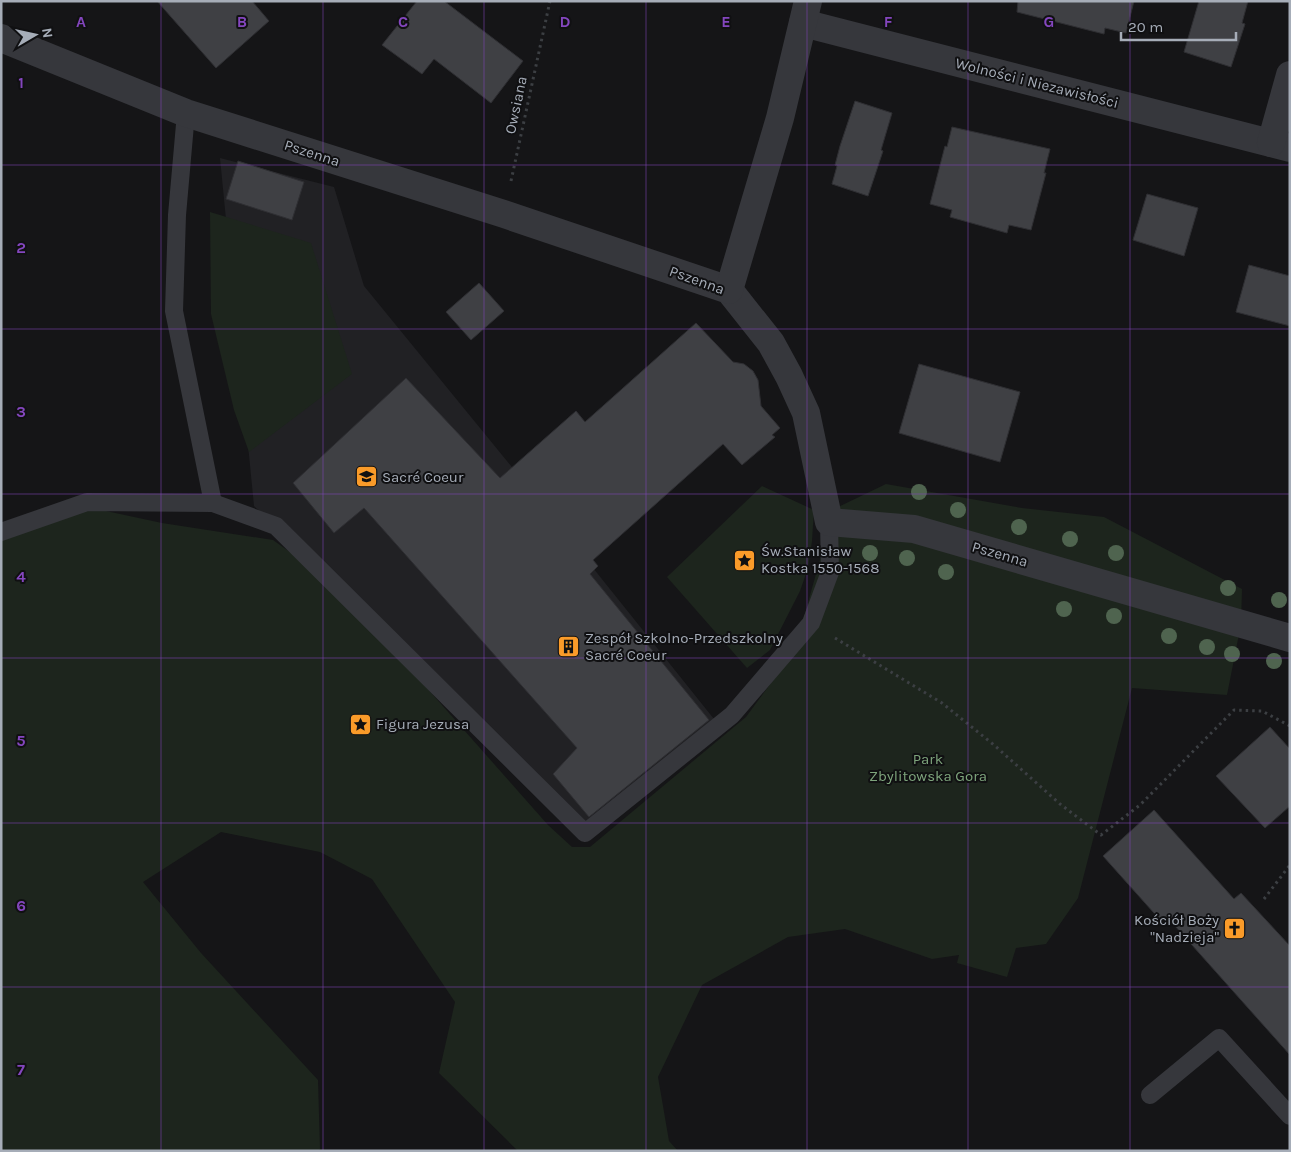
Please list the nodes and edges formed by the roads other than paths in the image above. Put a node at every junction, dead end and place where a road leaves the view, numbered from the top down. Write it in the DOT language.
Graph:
graph roads {
  1 [pos="805,12"];
  2 [pos="1,38"];
  3 [pos="1290,74"];
  4 [pos="186,113"];
  5 [pos="1281,146"];
  6 [pos="729,290"];
  7 [pos="213,503"];
  8 [pos="829,522"];
  9 [pos="1,532"];
  10 [pos="1290,638"];
  11 [pos="1150,1095"];
  12 [pos="1290,1116"];
  1 -- 5 [label="street, Wolności i Niezawisłości"];
  1 -- 6 [label="street, Wolności i Niezawisłości"];
  2 -- 4 [label="street, Pszenna"];
  3 -- 5 [label="street"];
  4 -- 6 [label="street, Pszenna"];
  4 -- 7 [label="lane"];
  6 -- 8 [label="street, Pszenna"];
  7 -- 8 [label="lane"];
  7 -- 9 [label="lane"];
  8 -- 10 [label="street, Pszenna"];
  11 -- 12 [label="lane"];
}
